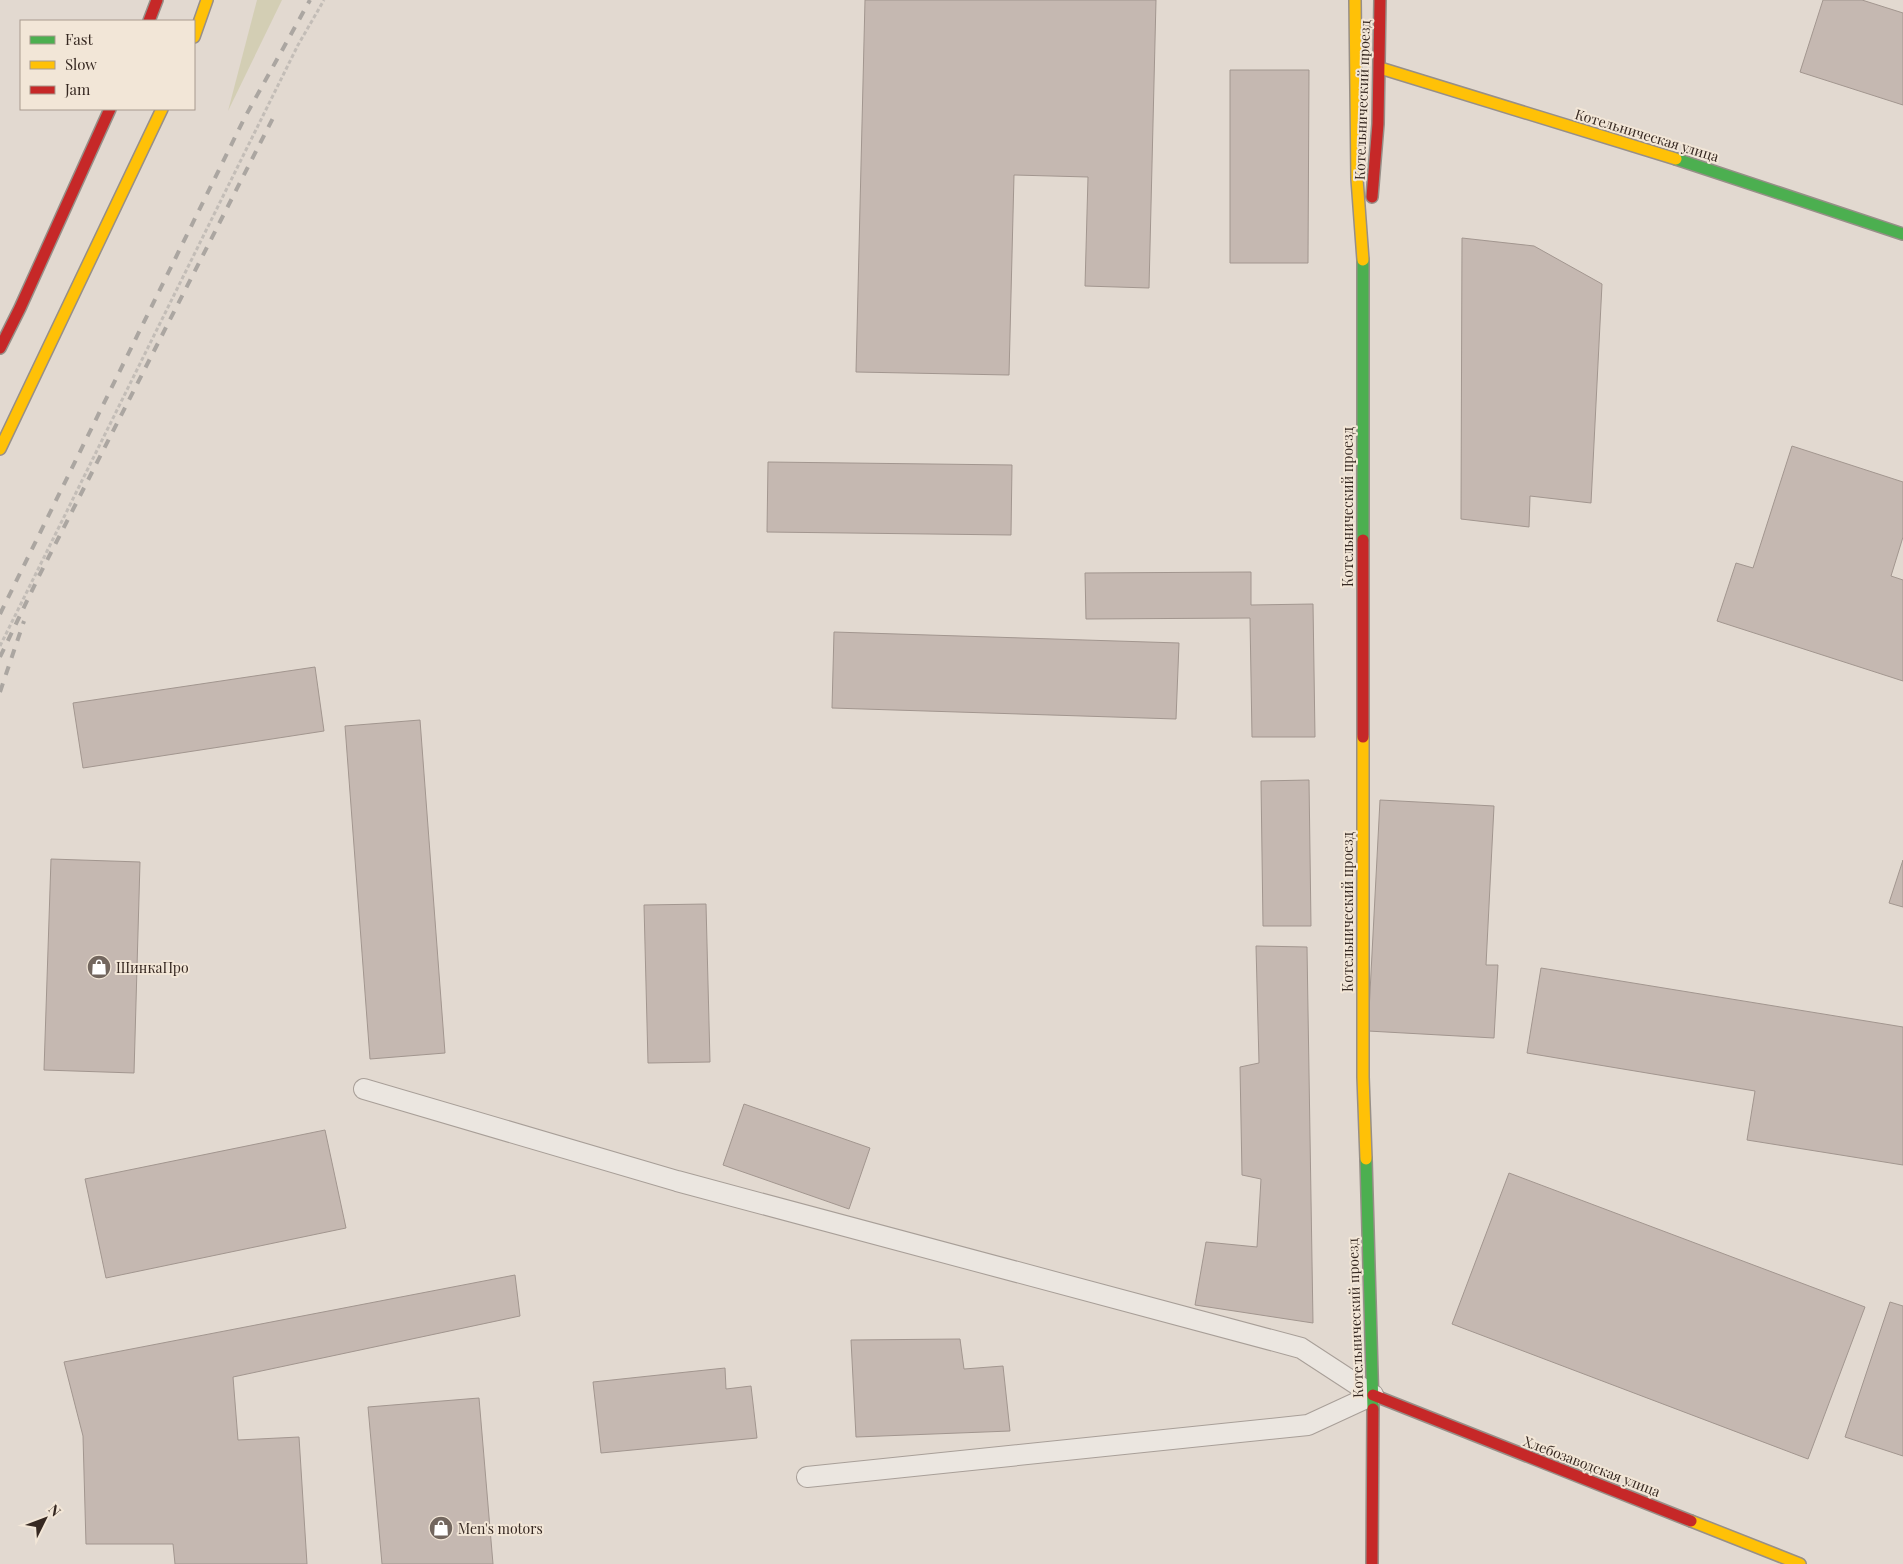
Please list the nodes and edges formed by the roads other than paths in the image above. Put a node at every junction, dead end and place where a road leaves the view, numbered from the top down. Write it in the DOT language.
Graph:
graph roads {
  1 [pos="157,0"];
  2 [pos="207,0"];
  3 [pos="1356,0"];
  4 [pos="1380,0"];
  5 [pos="149,20"];
  6 [pos="195,33"];
  7 [pos="1380,68"];
  8 [pos="110,110"];
  9 [pos="162,110"];
  10 [pos="1903,234"];
  11 [pos="1363,261"];
  12 [pos="20,308"];
  13 [pos="0,328"];
  14 [pos="0,348"];
  15 [pos="0,449"];
  16 [pos="364,1089"];
  17 [pos="1373,1395"];
  18 [pos="807,1477"];
  19 [pos="1372,1564"];
  20 [pos="1800,1564"];
  1 -- 5 [label="street"];
  2 -- 6 [label="street"];
  3 -- 11 [label="street, Котельнический проезд"];
  4 -- 7 [label="street, Котельнический проезд"];
  7 -- 10 [label="street, Котельническая улица"];
  7 -- 11 [label="street, Котельнический проезд"];
  8 -- 12 [label="street"];
  9 -- 15 [label="street"];
  11 -- 17 [label="street, Котельнический проезд"];
  12 -- 13 [label="lane"];
  12 -- 14 [label="street"];
  16 -- 17 [label="lane"];
  17 -- 18 [label="lane"];
  17 -- 19 [label="street, Котельнический проезд"];
  17 -- 20 [label="street, Хлебозаводская улица"];
}
